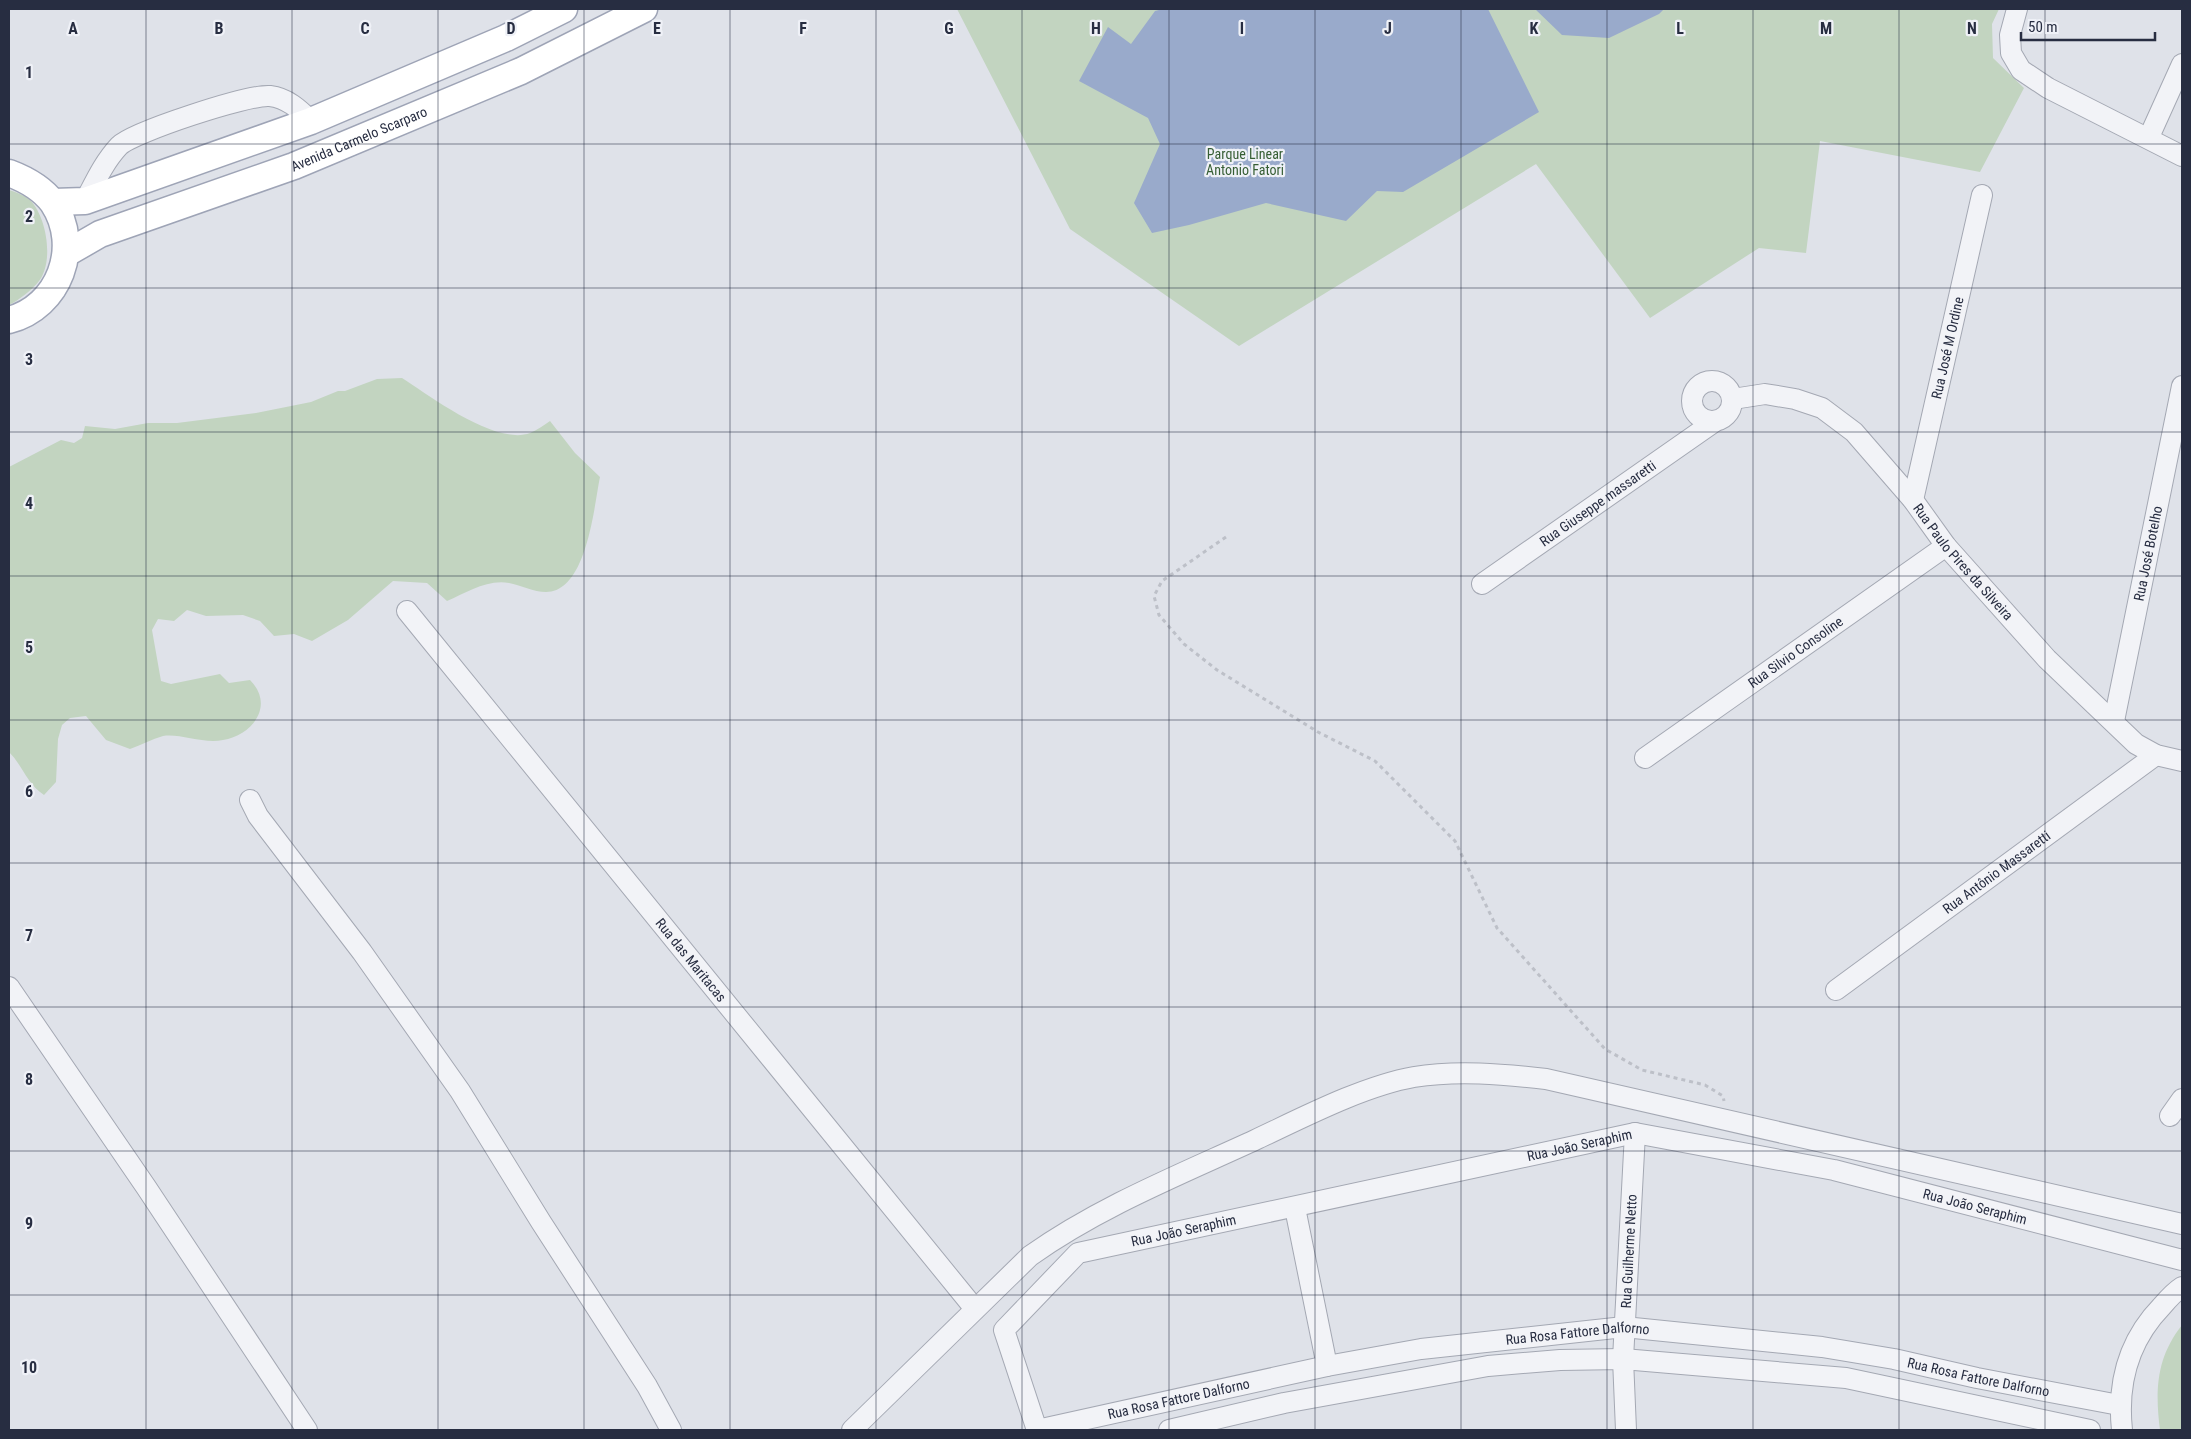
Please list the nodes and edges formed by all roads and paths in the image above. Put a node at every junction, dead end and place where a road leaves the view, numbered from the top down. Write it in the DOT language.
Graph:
graph roads {
  1 [pos="564,9"];
  2 [pos="644,9"];
  3 [pos="2017,9"];
  4 [pos="2182,64"];
  5 [pos="311,121"];
  6 [pos="2149,137"];
  7 [pos="2182,156"];
  8 [pos="9,172"];
  9 [pos="1982,196"];
  10 [pos="85,201"];
  11 [pos="52,202"];
  12 [pos="67,253"];
  13 [pos="9,320"];
  14 [pos="2182,386"];
  15 [pos="1733,399"];
  16 [pos="1714,422"];
  17 [pos="1913,500"];
  18 [pos="1226,538"];
  19 [pos="1946,546"];
  20 [pos="1482,584"];
  21 [pos="407,611"];
  22 [pos="2114,721"];
  23 [pos="2156,755"];
  24 [pos="1645,758"];
  25 [pos="2182,761"];
  26 [pos="250,800"];
  27 [pos="9,987"];
  28 [pos="1836,990"];
  29 [pos="2182,1099"];
  30 [pos="2170,1116"];
  31 [pos="1728,1121"];
  32 [pos="1635,1133"];
  33 [pos="1295,1208"];
  34 [pos="2182,1224"];
  35 [pos="2182,1260"];
  36 [pos="2182,1288"];
  37 [pos="975,1309"];
  38 [pos="1624,1327"];
  39 [pos="1623,1359"];
  40 [pos="1327,1366"];
  41 [pos="2119,1405"];
  42 [pos="307,1430"];
  43 [pos="671,1430"];
  44 [pos="852,1430"];
  45 [pos="1037,1430"];
  46 [pos="1169,1430"];
  47 [pos="1626,1430"];
  48 [pos="2090,1430"];
  49 [pos="2122,1430"];
  1 -- 5 [label="main road"];
  2 -- 12 [label="main road, Avenida Carmelo Scarparo"];
  3 -- 6 [label="street"];
  4 -- 6 [label="street"];
  5 -- 10 [label="main road"];
  5 -- 10 [label="street"];
  6 -- 7 [label="street"];
  8 -- 11 [label="main road"];
  9 -- 17 [label="street, Rua José M Ordine"];
  10 -- 11 [label="main road"];
  11 -- 12 [label="main road"];
  12 -- 13 [label="main road"];
  14 -- 22 [label="street, Rua José Botelho"];
  15 -- 16 [label="street"];
  15 -- 16 [label="street"];
  15 -- 17 [label="street, Rua Paulo Pires da Silveira"];
  16 -- 20 [label="street, Rua Giuseppe massaretti"];
  17 -- 19 [label="street, Rua Paulo Pires da Silveira"];
  18 -- 31 [label="path"];
  19 -- 22 [label="street, Rua Paulo Pires da Silveira"];
  19 -- 24 [label="street, Rua Silvio Consoline"];
  21 -- 37 [label="street, Rua das Maritacas"];
  22 -- 23 [label="street, Rua Paulo Pires da Silveira"];
  23 -- 25 [label="street, Rua Paulo Pires da Silveira"];
  23 -- 28 [label="street, Rua Antônio Massaretti"];
  26 -- 43 [label="street"];
  27 -- 42 [label="street"];
  29 -- 30 [label="street"];
  31 -- 34 [label="street"];
  31 -- 37 [label="street"];
  32 -- 33 [label="street, Rua João Seraphim"];
  32 -- 35 [label="street, Rua João Seraphim"];
  32 -- 38 [label="street, Rua Guilherme Netto"];
  33 -- 40 [label="street"];
  33 -- 45 [label="street, Rua João Seraphim"];
  36 -- 41 [label="street"];
  37 -- 44 [label="street"];
  38 -- 39 [label="street, Rua Guilherme Netto"];
  38 -- 40 [label="street, Rua Rosa Fattore Dalforno"];
  38 -- 41 [label="street, Rua Rosa Fattore Dalforno"];
  39 -- 46 [label="street, Rua Rosa Fattore Dalforno"];
  39 -- 47 [label="street, Rua Guilherme Netto"];
  39 -- 48 [label="street, Rua Rosa Fattore Dalforno"];
  40 -- 45 [label="street, Rua Rosa Fattore Dalforno"];
  41 -- 49 [label="street"];
}
